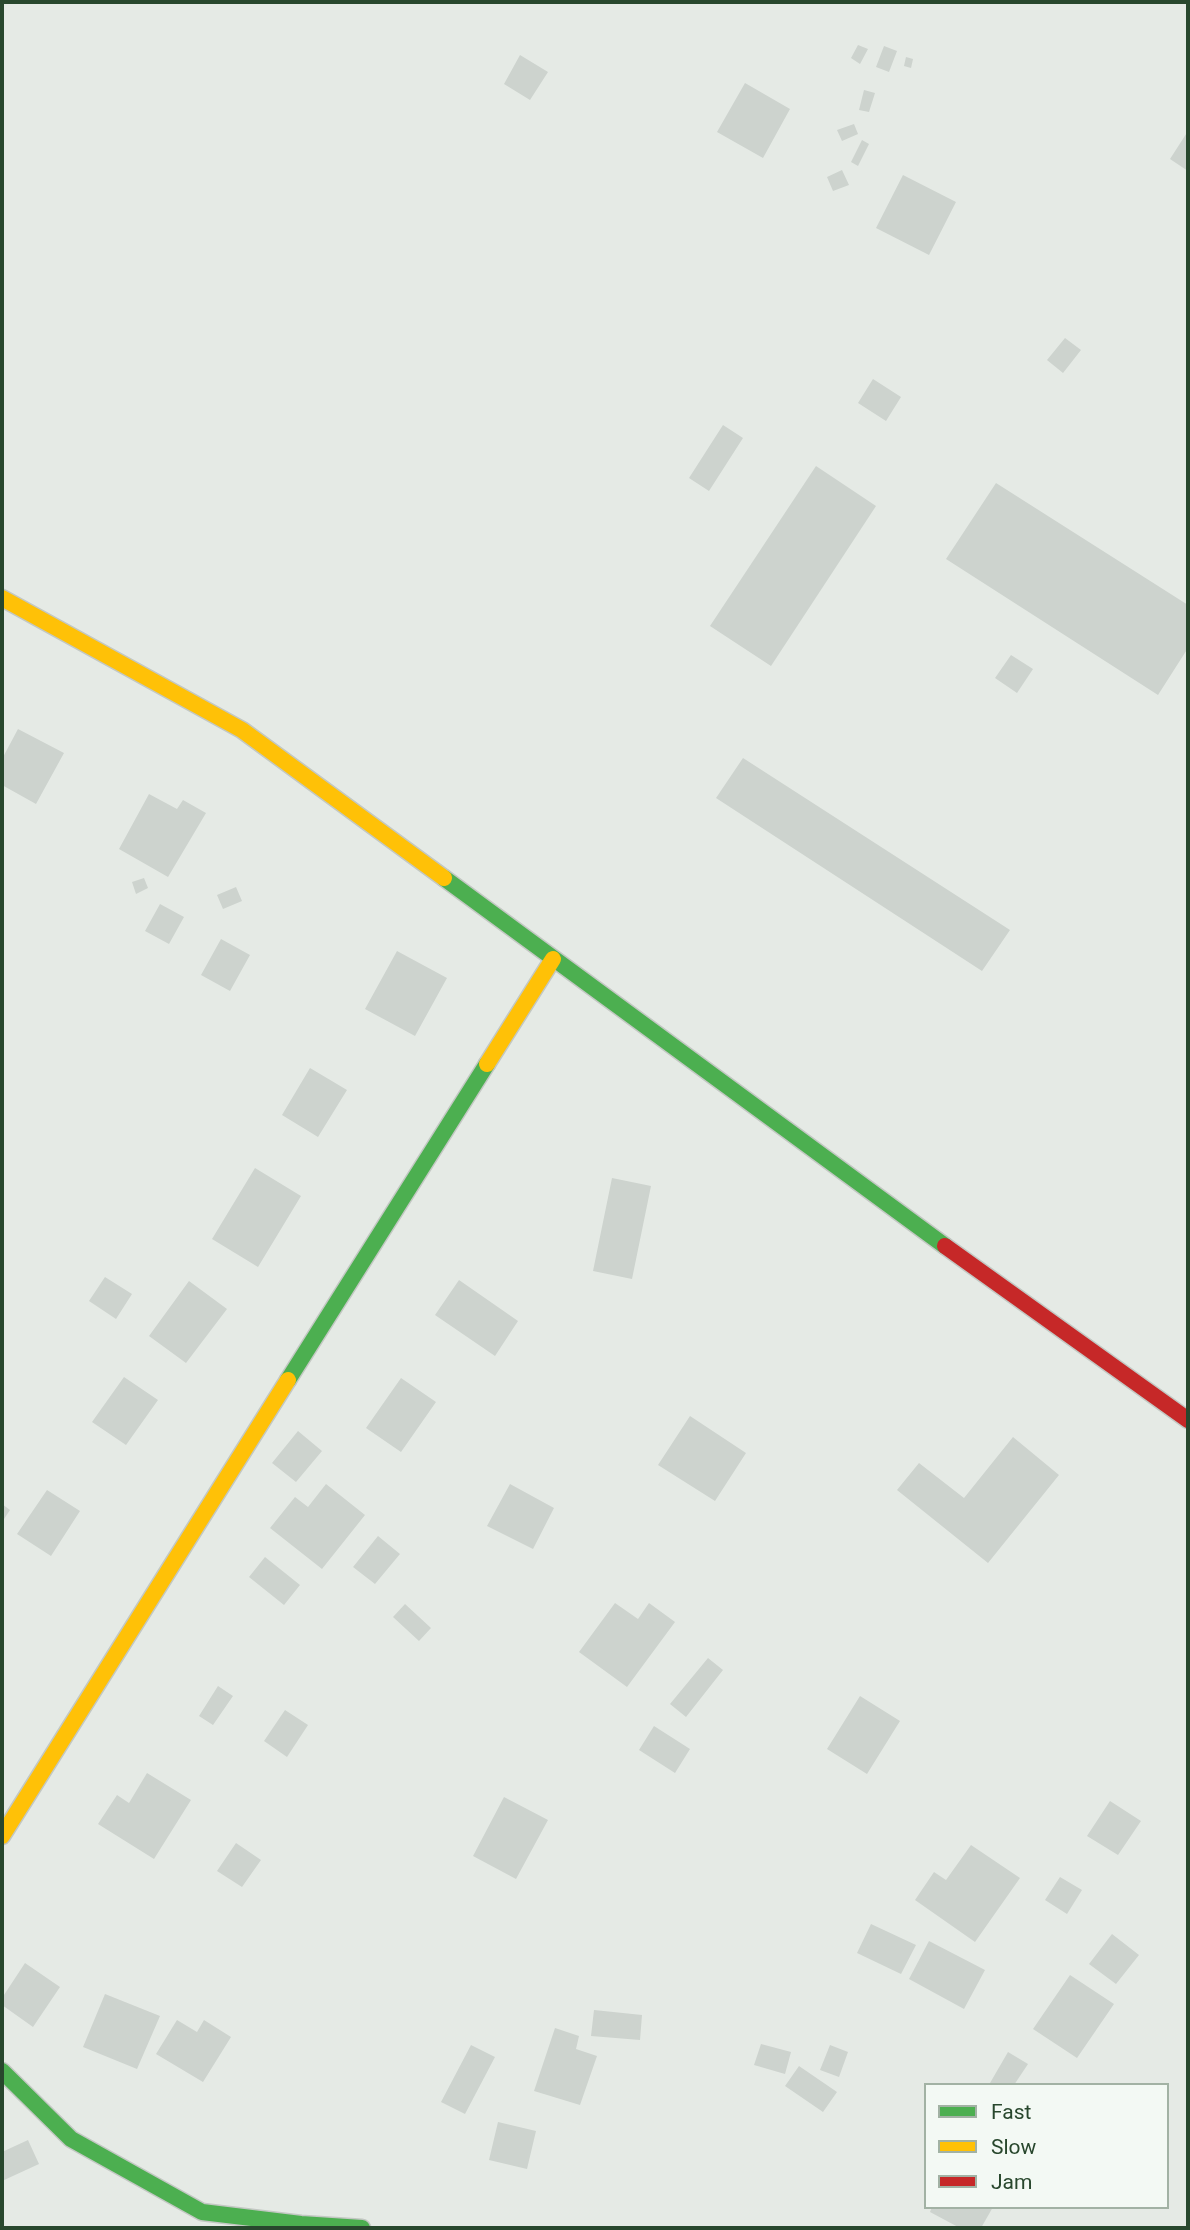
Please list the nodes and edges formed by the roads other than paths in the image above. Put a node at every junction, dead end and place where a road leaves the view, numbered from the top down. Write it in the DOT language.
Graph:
graph roads {
  1 [pos="2,598"];
  2 [pos="553,959"];
  3 [pos="1188,1420"];
  4 [pos="2,1836"];
  5 [pos="2,2071"];
  6 [pos="362,2228"];
  1 -- 2 [label="street"];
  2 -- 3 [label="street"];
  2 -- 4 [label="street"];
  5 -- 6 [label="street"];
}
